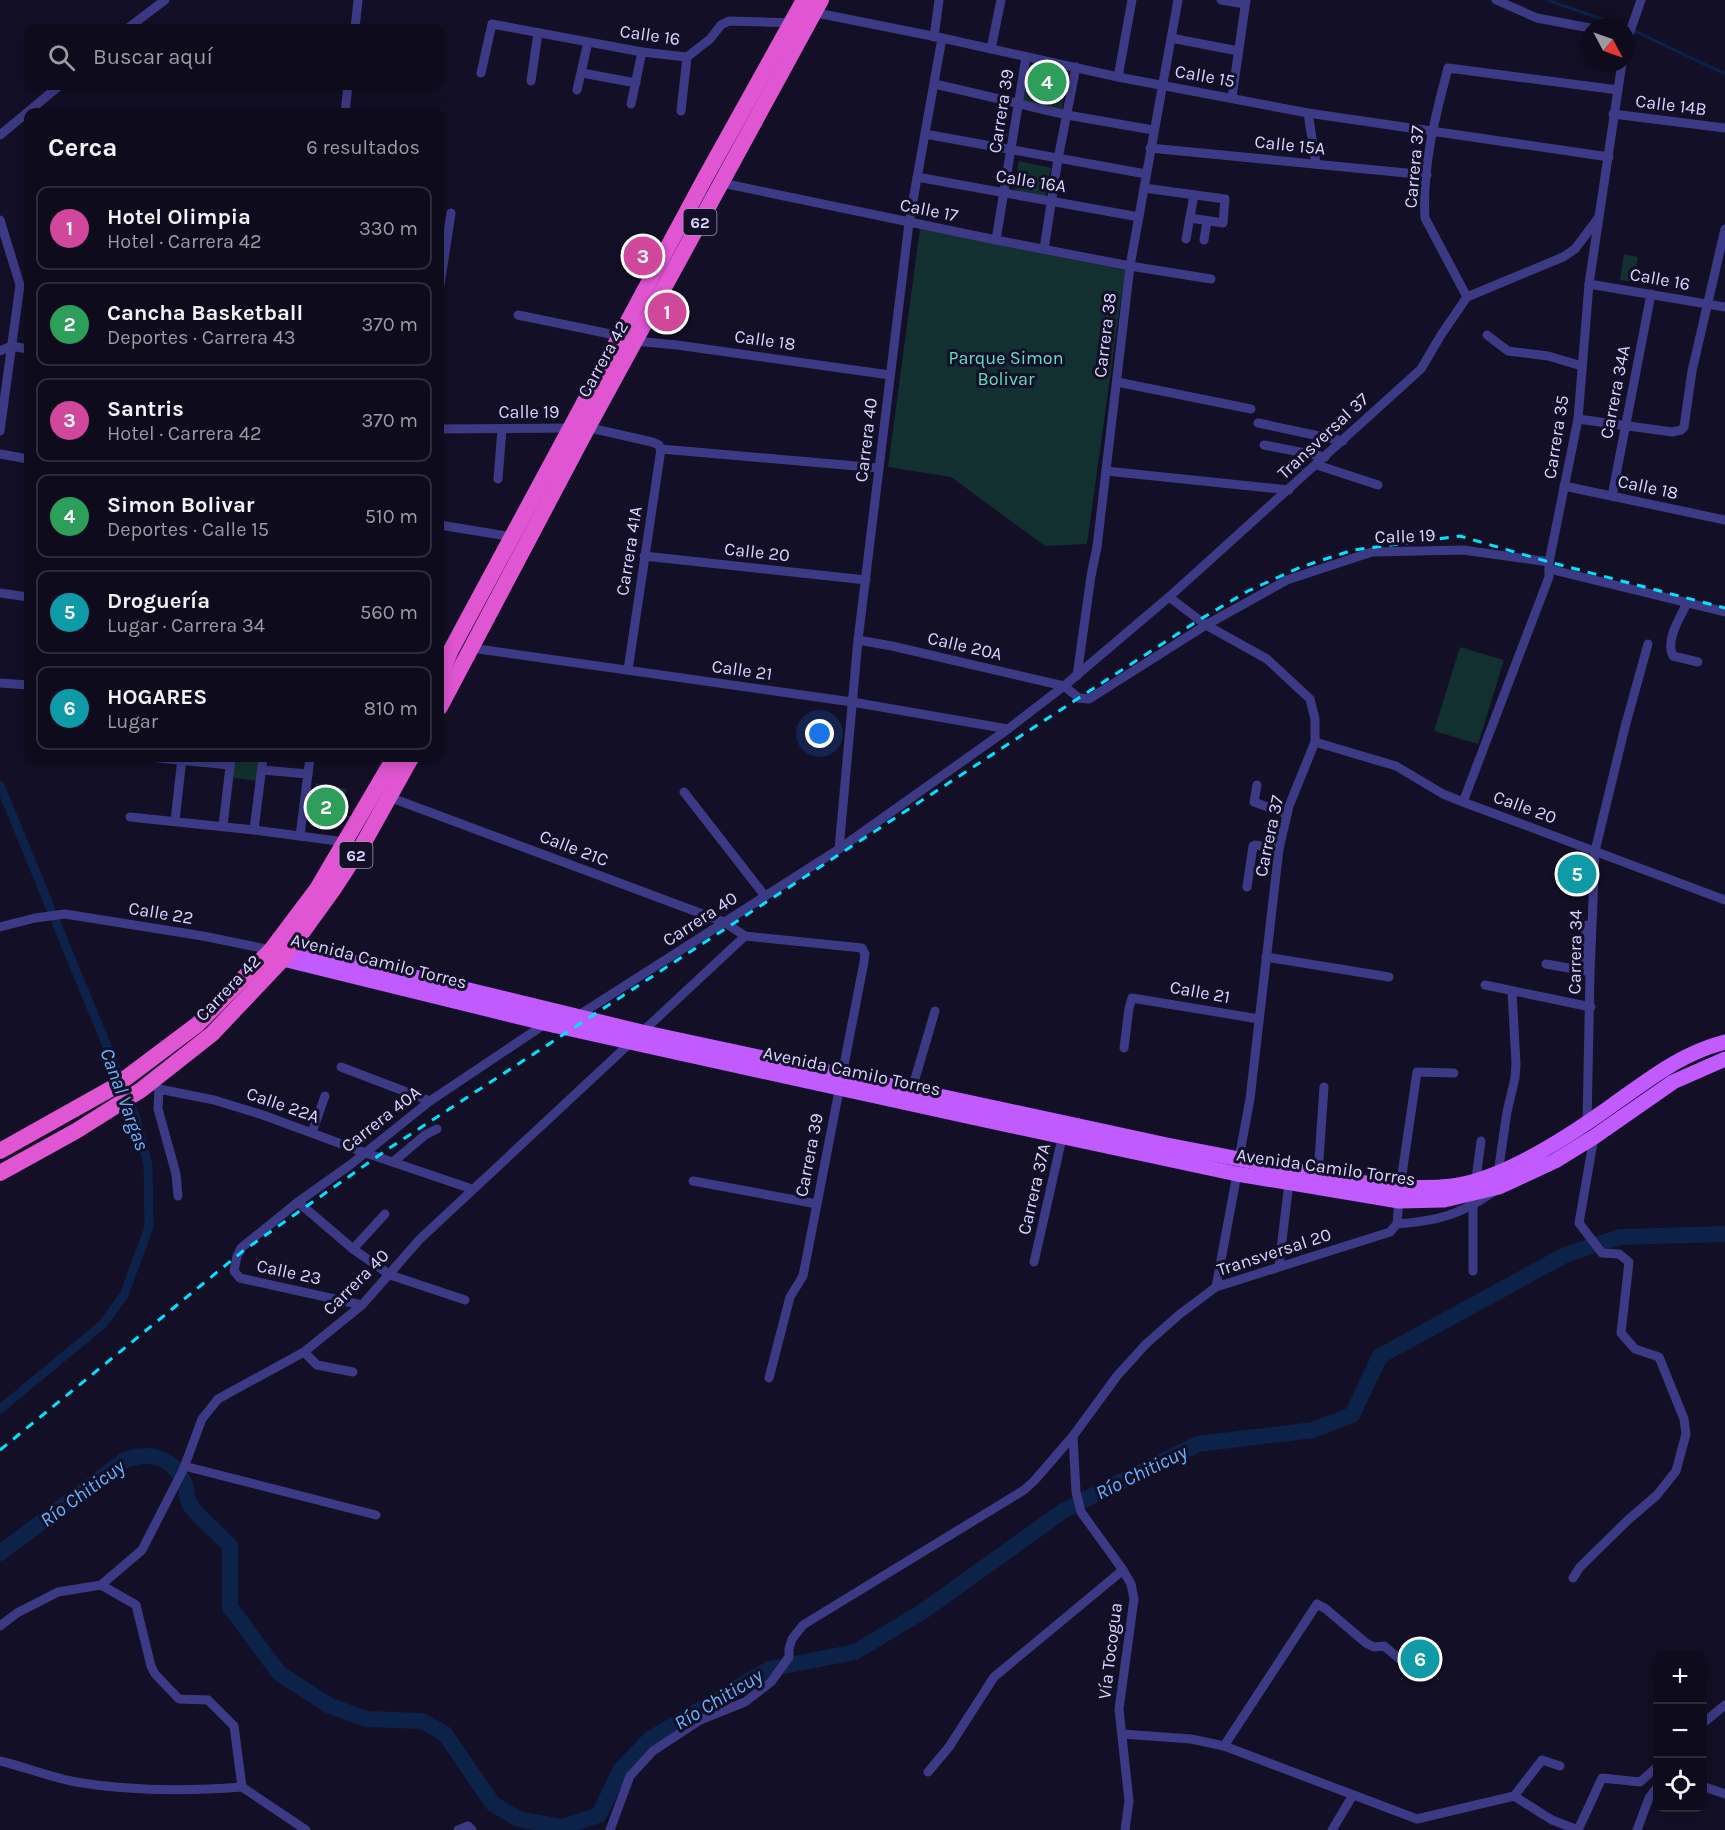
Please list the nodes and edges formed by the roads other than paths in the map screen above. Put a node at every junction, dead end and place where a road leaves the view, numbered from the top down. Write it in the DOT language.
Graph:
graph roads {
  1 [pos="165,0"];
  2 [pos="358,0"];
  3 [pos="939,0"];
  4 [pos="991,0"];
  5 [pos="1132,0"];
  6 [pos="1178,0"];
  7 [pos="1221,0"];
  8 [pos="1496,0"];
  9 [pos="1641,0"];
  10 [pos="1001,1"];
  11 [pos="1246,2"];
  12 [pos="806,9"];
  13 [pos="1634,18"];
  14 [pos="133,24"];
  15 [pos="355,24"];
  16 [pos="1581,26"];
  17 [pos="538,33"];
  18 [pos="938,38"];
  19 [pos="1171,38"];
  20 [pos="588,42"];
  21 [pos="991,49"];
  22 [pos="1238,51"];
  23 [pos="642,52"];
  24 [pos="687,57"];
  25 [pos="1026,57"];
  26 [pos="1076,67"];
  27 [pos="1621,72"];
  28 [pos="481,73"];
  29 [pos="582,73"];
  30 [pos="1118,77"];
  31 [pos="531,81"];
  32 [pos="636,83"];
  33 [pos="935,84"];
  34 [pos="1161,85"];
  35 [pos="53,90"];
  36 [pos="348,90"];
  37 [pos="577,90"];
  38 [pos="1618,90"];
  39 [pos="1232,97"];
  40 [pos="631,104"];
  41 [pos="1018,104"];
  42 [pos="32,108"];
  43 [pos="345,108"];
  44 [pos="681,111"];
  45 [pos="1308,113"];
  46 [pos="1613,114"];
  47 [pos="24,115"];
  48 [pos="1066,115"];
  49 [pos="1725,128"];
  50 [pos="1153,130"];
  51 [pos="1432,132"];
  52 [pos="926,134"];
  53 [pos="0,135"];
  54 [pos="1150,148"];
  55 [pos="1011,150"];
  56 [pos="1609,157"];
  57 [pos="1058,159"];
  58 [pos="1316,164"];
  59 [pos="1146,174"];
  60 [pos="1427,175"];
  61 [pos="917,177"];
  62 [pos="722,183"];
  63 [pos="1144,188"];
  64 [pos="1005,194"];
  65 [pos="1194,195"];
  66 [pos="1052,200"];
  67 [pos="451,213"];
  68 [pos="1139,217"];
  69 [pos="1599,217"];
  70 [pos="1190,218"];
  71 [pos="0,220"];
  72 [pos="1207,221"];
  73 [pos="909,223"];
  74 [pos="1725,229"];
  75 [pos="1186,238"];
  76 [pos="996,240"];
  77 [pos="1204,240"];
  78 [pos="4,248"];
  79 [pos="1044,249"];
  80 [pos="444,259"];
  81 [pos="1130,266"];
  82 [pos="1211,279"];
  83 [pos="1589,284"];
  84 [pos="1651,294"];
  85 [pos="1467,297"];
  86 [pos="1708,304"];
  87 [pos="1725,307"];
  88 [pos="518,315"];
  89 [pos="1487,335"];
  90 [pos="628,339"];
  91 [pos="12,346"];
  92 [pos="24,348"];
  93 [pos="0,351"];
  94 [pos="1582,366"];
  95 [pos="890,375"];
  96 [pos="1117,382"];
  97 [pos="1251,409"];
  98 [pos="1578,419"];
  99 [pos="1258,423"];
  100 [pos="1625,425"];
  101 [pos="588,427"];
  102 [pos="444,429"];
  103 [pos="502,429"];
  104 [pos="571,429"];
  105 [pos="0,431"];
  106 [pos="1343,441"];
  107 [pos="1264,445"];
  108 [pos="661,449"];
  109 [pos="0,454"];
  110 [pos="1325,457"];
  111 [pos="24,458"];
  112 [pos="1317,465"];
  113 [pos="879,468"];
  114 [pos="1106,471"];
  115 [pos="498,479"];
  116 [pos="1378,485"];
  117 [pos="1564,486"];
  118 [pos="1289,489"];
  119 [pos="1612,496"];
  120 [pos="1725,520"];
  121 [pos="444,526"];
  122 [pos="513,537"];
  123 [pos="644,556"];
  124 [pos="1549,566"];
  125 [pos="866,580"];
  126 [pos="0,593"];
  127 [pos="24,596"];
  128 [pos="1169,597"];
  129 [pos="1687,603"];
  130 [pos="1725,612"];
  131 [pos="1206,625"];
  132 [pos="858,640"];
  133 [pos="1648,644"];
  134 [pos="471,648"];
  135 [pos="445,649"];
  136 [pos="1698,662"];
  137 [pos="628,670"];
  138 [pos="1077,675"];
  139 [pos="0,683"];
  140 [pos="24,685"];
  141 [pos="1064,686"];
  142 [pos="444,699"];
  143 [pos="852,702"];
  144 [pos="1008,729"];
  145 [pos="1315,742"];
  146 [pos="182,762"];
  147 [pos="231,762"];
  148 [pos="263,762"];
  149 [pos="310,762"];
  150 [pos="392,762"];
  151 [pos="409,762"];
  152 [pos="262,770"];
  153 [pos="308,774"];
  154 [pos="1257,785"];
  155 [pos="684,792"];
  156 [pos="389,796"];
  157 [pos="1463,802"];
  158 [pos="1287,814"];
  159 [pos="130,817"];
  160 [pos="175,821"];
  161 [pos="223,826"];
  162 [pos="255,830"];
  163 [pos="300,836"];
  164 [pos="345,842"];
  165 [pos="838,849"];
  166 [pos="1279,849"];
  167 [pos="1595,851"];
  168 [pos="1246,887"];
  169 [pos="765,896"];
  170 [pos="1725,900"];
  171 [pos="724,922"];
  172 [pos="0,927"];
  173 [pos="745,936"];
  174 [pos="282,952"];
  175 [pos="1266,957"];
  176 [pos="1546,964"];
  177 [pos="1585,972"];
  178 [pos="1389,977"];
  179 [pos="1485,985"];
  180 [pos="1512,991"];
  181 [pos="1591,1007"];
  182 [pos="935,1011"];
  183 [pos="579,1016"];
  184 [pos="551,1017"];
  185 [pos="1259,1019"];
  186 [pos="636,1037"];
  187 [pos="1725,1042"];
  188 [pos="1124,1048"];
  189 [pos="1725,1059"];
  190 [pos="341,1067"];
  191 [pos="1454,1073"];
  192 [pos="840,1081"];
  193 [pos="150,1087"];
  194 [pos="1324,1087"];
  195 [pos="912,1089"];
  196 [pos="325,1096"];
  197 [pos="430,1101"];
  198 [pos="437,1129"];
  199 [pos="1064,1130"];
  200 [pos="1590,1130"];
  201 [pos="312,1132"];
  202 [pos="1481,1141"];
  203 [pos="0,1151"];
  204 [pos="363,1152"];
  205 [pos="1239,1158"];
  206 [pos="393,1162"];
  207 [pos="0,1173"];
  208 [pos="1237,1174"];
  209 [pos="1318,1174"];
  210 [pos="1476,1179"];
  211 [pos="1499,1180"];
  212 [pos="693,1181"];
  213 [pos="1289,1182"];
  214 [pos="472,1189"];
  215 [pos="1399,1194"];
  216 [pos="178,1196"];
  217 [pos="298,1202"];
  218 [pos="817,1204"];
  219 [pos="1473,1205"];
  220 [pos="385,1214"];
  221 [pos="1397,1224"];
  222 [pos="241,1248"];
  223 [pos="353,1249"];
  224 [pos="1034,1262"];
  225 [pos="1279,1266"];
  226 [pos="1473,1271"];
  227 [pos="390,1275"];
  228 [pos="1216,1287"];
  229 [pos="465,1300"];
  230 [pos="362,1305"];
  231 [pos="304,1352"];
  232 [pos="353,1372"];
  233 [pos="769,1378"];
  234 [pos="1073,1436"];
  235 [pos="183,1468"];
  236 [pos="376,1515"];
  237 [pos="1123,1570"];
  238 [pos="1573,1578"];
  239 [pos="101,1585"];
  240 [pos="0,1626"];
  241 [pos="1407,1665"];
  242 [pos="1725,1705"];
  243 [pos="1707,1720"];
  244 [pos="1122,1734"];
  245 [pos="1224,1746"];
  246 [pos="0,1761"];
  247 [pos="1560,1766"];
  248 [pos="1653,1770"];
  249 [pos="928,1772"];
  250 [pos="242,1787"];
  251 [pos="1707,1788"];
  252 [pos="1653,1793"];
  253 [pos="1725,1794"];
  254 [pos="1353,1795"];
  255 [pos="1514,1796"];
  256 [pos="306,1830"];
  257 [pos="458,1830"];
  258 [pos="472,1830"];
  259 [pos="610,1830"];
  260 [pos="1125,1830"];
  261 [pos="1332,1830"];
  262 [pos="1637,1830"];
  1 -- 14 [label="street"];
  2 -- 15 [label="street"];
  3 -- 18 [label="street, Carrera 40"];
  4 -- 10 [label="street"];
  5 -- 30 [label="street"];
  6 -- 19 [label="street, Carrera 38"];
  7 -- 11 [label="street"];
  8 -- 16 [label="street"];
  9 -- 13 [label="street"];
  10 -- 21 [label="street"];
  11 -- 22 [label="street"];
  12 -- 18 [label="street, Calle 15"];
  12 -- 24 [label="street, Calle 16"];
  12 -- 62 [label="highway, Carrera 42 / 62"];
  12 -- 90 [label="highway, Carrera 42 / 62"];
  17 -- 20 [label="street, Calle 16"];
  17 -- 28 [label="street, Calle 16"];
  17 -- 31 [label="street"];
  18 -- 21 [label="street, Calle 15"];
  18 -- 33 [label="street, Carrera 40"];
  19 -- 22 [label="street"];
  19 -- 34 [label="street, Carrera 38"];
  20 -- 23 [label="street, Calle 16"];
  20 -- 29 [label="street"];
  21 -- 25 [label="street, Calle 15"];
  22 -- 39 [label="street"];
  23 -- 24 [label="street, Calle 16"];
  23 -- 32 [label="street"];
  24 -- 44 [label="street"];
  25 -- 26 [label="street, Calle 15"];
  25 -- 41 [label="street, Carrera 39"];
  26 -- 30 [label="street, Calle 15"];
  26 -- 48 [label="street"];
  27 -- 38 [label="street, Carrera 35"];
  29 -- 32 [label="street"];
  29 -- 37 [label="street"];
  30 -- 34 [label="street, Calle 15"];
  32 -- 40 [label="street"];
  33 -- 41 [label="street"];
  33 -- 52 [label="street, Carrera 40"];
  34 -- 39 [label="street, Calle 15"];
  34 -- 50 [label="street, Carrera 38"];
  35 -- 42 [label="street"];
  36 -- 43 [label="street"];
  38 -- 46 [label="street, Carrera 35"];
  38 -- 51 [label="street, Carrera 37"];
  39 -- 45 [label="street, Calle 15"];
  41 -- 48 [label="street"];
  41 -- 55 [label="street, Carrera 39"];
  45 -- 51 [label="street, Calle 15"];
  45 -- 58 [label="street"];
  46 -- 49 [label="street, Calle 14B"];
  46 -- 56 [label="street, Carrera 35"];
  47 -- 53 [label="street"];
  48 -- 50 [label="street"];
  48 -- 57 [label="street"];
  50 -- 54 [label="street, Carrera 38"];
  51 -- 56 [label="street, Calle 15"];
  51 -- 60 [label="street, Carrera 37"];
  52 -- 55 [label="street"];
  52 -- 61 [label="street, Carrera 40"];
  54 -- 58 [label="street, Calle 15A"];
  54 -- 59 [label="street, Carrera 38"];
  55 -- 57 [label="street"];
  55 -- 64 [label="street, Carrera 39"];
  56 -- 69 [label="street, Carrera 35"];
  57 -- 59 [label="street"];
  57 -- 66 [label="street"];
  58 -- 60 [label="street, Calle 15A"];
  59 -- 63 [label="street, Carrera 38"];
  60 -- 85 [label="street, Carrera 37"];
  61 -- 64 [label="street, Calle 16A"];
  61 -- 73 [label="street, Carrera 40"];
  62 -- 73 [label="street, Calle 17"];
  62 -- 90 [label="highway, Carrera 42 / 62"];
  63 -- 65 [label="street"];
  63 -- 68 [label="street, Carrera 38"];
  64 -- 66 [label="street, Calle 16A"];
  64 -- 76 [label="street, Carrera 39"];
  65 -- 70 [label="street"];
  65 -- 72 [label="street"];
  66 -- 68 [label="street, Calle 16A"];
  66 -- 79 [label="street"];
  67 -- 80 [label="street"];
  68 -- 81 [label="street, Carrera 38"];
  69 -- 83 [label="street, Carrera 35"];
  69 -- 85 [label="street"];
  70 -- 72 [label="street"];
  70 -- 75 [label="street"];
  71 -- 78 [label="street"];
  72 -- 77 [label="street"];
  73 -- 76 [label="street, Calle 17"];
  73 -- 95 [label="street, Carrera 40"];
  74 -- 86 [label="street"];
  76 -- 79 [label="street, Calle 17"];
  78 -- 91 [label="street"];
  79 -- 81 [label="street, Calle 17"];
  81 -- 82 [label="street, Calle 17"];
  81 -- 96 [label="street, Carrera 38"];
  83 -- 84 [label="street, Calle 16"];
  83 -- 94 [label="street, Carrera 35"];
  84 -- 86 [label="street, Calle 16"];
  84 -- 100 [label="street, Carrera 34A"];
  85 -- 106 [label="street, Transversal 37"];
  86 -- 87 [label="street, Calle 16"];
  86 -- 100 [label="street"];
  88 -- 90 [label="street, Calle 18"];
  89 -- 94 [label="street"];
  90 -- 95 [label="street, Calle 18"];
  90 -- 101 [label="highway, Carrera 42 / 62"];
  90 -- 104 [label="highway, Carrera 42 / 62"];
  91 -- 92 [label="street"];
  91 -- 93 [label="street"];
  91 -- 105 [label="street"];
  94 -- 98 [label="street, Carrera 35"];
  95 -- 113 [label="street, Carrera 40"];
  96 -- 97 [label="street"];
  96 -- 114 [label="street, Carrera 38"];
  98 -- 100 [label="street"];
  98 -- 117 [label="street, Carrera 35"];
  99 -- 106 [label="street"];
  100 -- 119 [label="street, Carrera 34A"];
  101 -- 104 [label="street, Calle 19"];
  101 -- 108 [label="street, Calle 19"];
  101 -- 134 [label="highway, Carrera 42 / 62"];
  102 -- 103 [label="street, Calle 19"];
  103 -- 104 [label="street, Calle 19"];
  103 -- 115 [label="street"];
  104 -- 122 [label="highway, Carrera 42 / 62"];
  106 -- 110 [label="street, Transversal 37"];
  107 -- 110 [label="street"];
  108 -- 113 [label="street"];
  108 -- 123 [label="street, Carrera 41A"];
  109 -- 111 [label="street"];
  110 -- 112 [label="street, Transversal 37"];
  112 -- 116 [label="street"];
  112 -- 118 [label="street, Transversal 37"];
  113 -- 125 [label="street, Carrera 40"];
  114 -- 118 [label="street"];
  114 -- 138 [label="street, Carrera 38"];
  117 -- 119 [label="street, Calle 18"];
  117 -- 124 [label="street, Carrera 35"];
  118 -- 128 [label="street, Transversal 37"];
  119 -- 120 [label="street, Calle 18"];
  121 -- 122 [label="street"];
  122 -- 135 [label="highway, Carrera 42 / 62"];
  123 -- 125 [label="street, Calle 20"];
  123 -- 137 [label="street, Carrera 41A"];
  124 -- 129 [label="street, Calle 19"];
  124 -- 131 [label="street, Calle 19"];
  124 -- 157 [label="street, Carrera 35"];
  125 -- 132 [label="street, Carrera 40"];
  126 -- 127 [label="street"];
  128 -- 131 [label="street, Carrera 37"];
  128 -- 138 [label="street, Transversal 37"];
  129 -- 130 [label="street, Calle 19"];
  129 -- 136 [label="street"];
  131 -- 141 [label="street"];
  131 -- 145 [label="street, Carrera 37"];
  132 -- 141 [label="street, Calle 20A"];
  132 -- 143 [label="street, Carrera 40"];
  133 -- 167 [label="street, Carrera 34"];
  134 -- 137 [label="street, Calle 21"];
  134 -- 142 [label="highway, Carrera 42 / 62"];
  137 -- 143 [label="street, Calle 21"];
  138 -- 141 [label="street, Transversal 37"];
  139 -- 140 [label="street"];
  141 -- 144 [label="street, Carrera 40"];
  143 -- 144 [label="street, Calle 21"];
  143 -- 165 [label="street, Carrera 40"];
  144 -- 165 [label="street, Carrera 40"];
  145 -- 157 [label="street, Calle 20"];
  145 -- 158 [label="street, Carrera 37"];
  146 -- 160 [label="street"];
  147 -- 161 [label="street"];
  148 -- 152 [label="street"];
  149 -- 153 [label="street"];
  150 -- 164 [label="highway, Carrera 42 / 62"];
  151 -- 156 [label="highway, Carrera 42 / 62"];
  152 -- 153 [label="street"];
  152 -- 162 [label="street"];
  153 -- 163 [label="street"];
  154 -- 158 [label="street"];
  155 -- 169 [label="street"];
  156 -- 171 [label="street, Calle 21C"];
  156 -- 174 [label="highway, Carrera 42 / 62"];
  157 -- 167 [label="street, Calle 20"];
  158 -- 166 [label="street, Carrera 37"];
  159 -- 160 [label="street"];
  160 -- 161 [label="street"];
  161 -- 162 [label="street"];
  162 -- 163 [label="street"];
  163 -- 164 [label="street"];
  164 -- 174 [label="highway, Carrera 42 / 62"];
  165 -- 169 [label="street, Carrera 40"];
  166 -- 168 [label="street"];
  166 -- 175 [label="street, Carrera 37"];
  167 -- 170 [label="street, Calle 20"];
  167 -- 177 [label="street, Carrera 34"];
  169 -- 171 [label="street, Carrera 40"];
  171 -- 173 [label="street, Calle 21C"];
  171 -- 183 [label="street, Carrera 40"];
  172 -- 174 [label="street, Calle 22"];
  173 -- 186 [label="street, Carrera 40"];
  173 -- 192 [label="street, Carrera 39"];
  174 -- 184 [label="main road, Avenida Camilo Torres"];
  174 -- 193 [label="highway, Carrera 42 / 62"];
  174 -- 203 [label="highway, Carrera 42 / 62"];
  175 -- 178 [label="street"];
  175 -- 185 [label="street, Carrera 37"];
  176 -- 177 [label="street"];
  177 -- 181 [label="street, Carrera 34"];
  179 -- 180 [label="street"];
  180 -- 181 [label="street"];
  180 -- 211 [label="street"];
  181 -- 200 [label="street, Carrera 34"];
  182 -- 195 [label="street"];
  183 -- 184 [label="main road, Avenida Camilo Torres"];
  183 -- 186 [label="main road, Avenida Camilo Torres"];
  184 -- 186 [label="main road, Avenida Camilo Torres"];
  184 -- 197 [label="street, Carrera 40A"];
  185 -- 188 [label="street, Calle 21"];
  185 -- 205 [label="street, Carrera 37"];
  186 -- 192 [label="main road, Avenida Camilo Torres"];
  186 -- 214 [label="street, Carrera 40"];
  187 -- 200 [label="main road, Avenida Camilo Torres"];
  189 -- 200 [label="main road, Avenida Camilo Torres"];
  190 -- 197 [label="street"];
  191 -- 215 [label="street"];
  192 -- 195 [label="main road, Avenida Camilo Torres"];
  192 -- 199 [label="main road, Avenida Camilo Torres"];
  192 -- 218 [label="street, Carrera 39"];
  193 -- 201 [label="street, Calle 22A"];
  193 -- 207 [label="highway, Carrera 42 / 62"];
  193 -- 216 [label="street"];
  194 -- 209 [label="street"];
  195 -- 199 [label="main road, Avenida Camilo Torres"];
  196 -- 201 [label="street"];
  197 -- 204 [label="street, Carrera 40A"];
  198 -- 206 [label="street"];
  199 -- 205 [label="main road, Avenida Camilo Torres"];
  199 -- 208 [label="main road, Avenida Camilo Torres"];
  199 -- 224 [label="street, Carrera 37A"];
  200 -- 211 [label="main road, Avenida Camilo Torres"];
  200 -- 238 [label="street, Carrera 34"];
  201 -- 204 [label="street, Calle 22A"];
  202 -- 210 [label="street"];
  204 -- 206 [label="street, Calle 22A"];
  204 -- 217 [label="street, Carrera 40A"];
  205 -- 209 [label="main road, Avenida Camilo Torres"];
  206 -- 214 [label="street, Calle 22A"];
  208 -- 213 [label="main road, Avenida Camilo Torres"];
  208 -- 228 [label="street"];
  209 -- 215 [label="main road, Avenida Camilo Torres"];
  210 -- 211 [label="main road, Avenida Camilo Torres"];
  210 -- 215 [label="main road, Avenida Camilo Torres"];
  211 -- 215 [label="main road, Avenida Camilo Torres"];
  211 -- 219 [label="street, Transversal 20"];
  212 -- 218 [label="street"];
  213 -- 215 [label="main road, Avenida Camilo Torres"];
  213 -- 225 [label="street"];
  214 -- 227 [label="street, Carrera 40"];
  215 -- 221 [label="street"];
  217 -- 222 [label="street, Carrera 40A"];
  217 -- 223 [label="street"];
  218 -- 233 [label="street, Carrera 39"];
  219 -- 221 [label="street, Transversal 20"];
  219 -- 226 [label="street"];
  220 -- 223 [label="street"];
  221 -- 225 [label="street, Transversal 20"];
  222 -- 230 [label="street, Calle 23"];
  223 -- 227 [label="street"];
  225 -- 228 [label="street, Transversal 20"];
  227 -- 229 [label="street"];
  227 -- 230 [label="street, Carrera 40"];
  228 -- 234 [label="street, Transversal 20"];
  230 -- 231 [label="street, Carrera 40"];
  231 -- 232 [label="street"];
  231 -- 235 [label="street, Carrera 40"];
  234 -- 237 [label="street, Vía Tocogua"];
  234 -- 259 [label="street"];
  235 -- 236 [label="street"];
  235 -- 239 [label="street, Carrera 40"];
  237 -- 244 [label="street, Vía Tocogua"];
  237 -- 249 [label="street"];
  239 -- 240 [label="street"];
  239 -- 250 [label="street"];
  241 -- 245 [label="street"];
  242 -- 243 [label="street"];
  244 -- 245 [label="street"];
  244 -- 260 [label="street, Vía Tocogua"];
  245 -- 254 [label="street"];
  246 -- 250 [label="street"];
  247 -- 255 [label="street"];
  248 -- 255 [label="street"];
  250 -- 256 [label="street"];
  251 -- 253 [label="street"];
  252 -- 262 [label="street"];
  254 -- 255 [label="street"];
  254 -- 261 [label="street"];
  257 -- 258 [label="street"];
}
